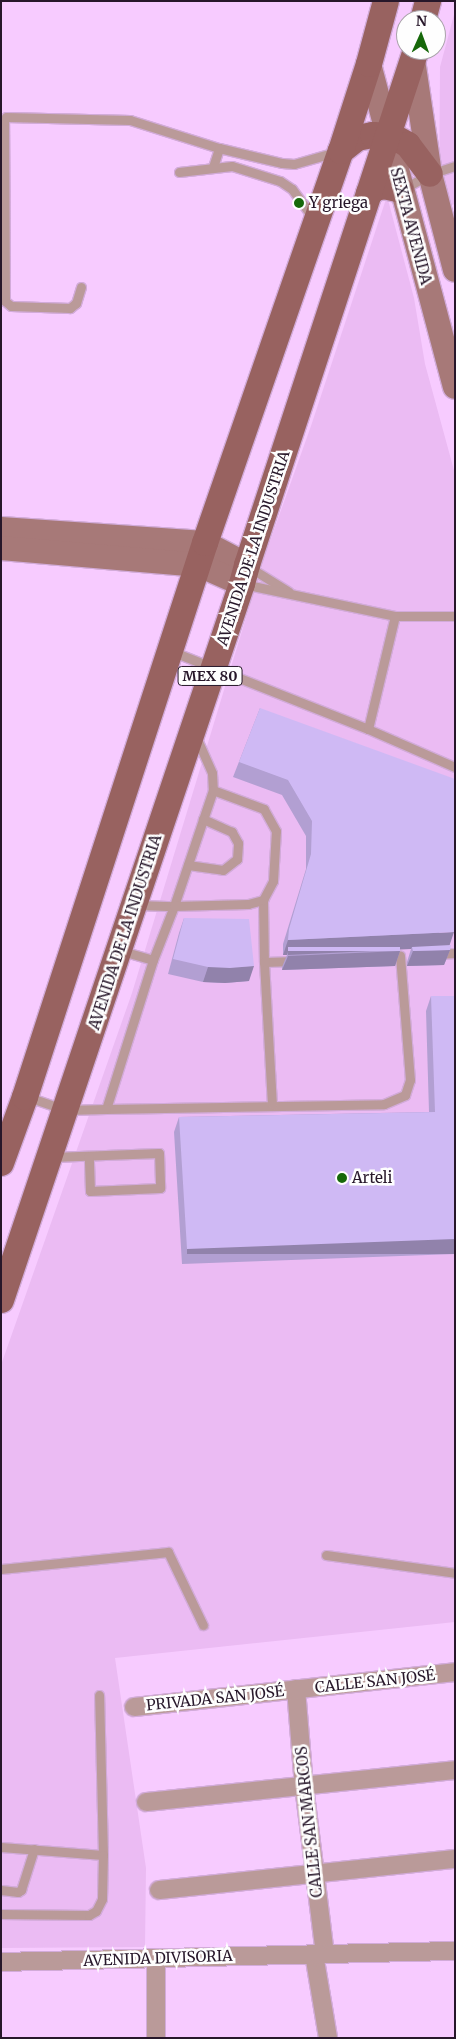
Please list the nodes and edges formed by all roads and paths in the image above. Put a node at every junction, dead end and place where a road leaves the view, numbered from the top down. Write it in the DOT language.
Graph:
graph roads {
  1 [pos="386,1"];
  2 [pos="412,60"];
  3 [pos="415,60"];
  4 [pos="369,64"];
  5 [pos="388,136"];
  6 [pos="219,148"];
  7 [pos="341,151"];
  8 [pos="455,166"];
  9 [pos="213,167"];
  10 [pos="180,172"];
  11 [pos="430,174"];
  12 [pos="401,190"];
  13 [pos="369,193"];
  14 [pos="447,206"];
  15 [pos="316,223"];
  16 [pos="455,270"];
  17 [pos="81,287"];
  18 [pos="455,387"];
  19 [pos="1,529"];
  20 [pos="1,548"];
  21 [pos="202,554"];
  22 [pos="245,575"];
  23 [pos="296,596"];
  24 [pos="395,616"];
  25 [pos="455,616"];
  26 [pos="171,651"];
  27 [pos="213,667"];
  28 [pos="368,729"];
  29 [pos="192,730"];
  30 [pos="455,767"];
  31 [pos="213,790"];
  32 [pos="203,819"];
  33 [pos="188,865"];
  34 [pos="263,900"];
  35 [pos="135,905"];
  36 [pos="174,906"];
  37 [pos="119,950"];
  38 [pos="455,953"];
  39 [pos="427,954"];
  40 [pos="400,955"];
  41 [pos="153,960"];
  42 [pos="303,960"];
  43 [pos="264,962"];
  44 [pos="25,1097"];
  45 [pos="272,1105"];
  46 [pos="106,1109"];
  47 [pos="66,1110"];
  48 [pos="89,1156"];
  49 [pos="50,1158"];
  50 [pos="1,1163"];
  51 [pos="1,1300"];
  52 [pos="326,1554"];
  53 [pos="1,1568"];
  54 [pos="455,1573"];
  55 [pos="203,1625"];
  56 [pos="455,1672"];
  57 [pos="296,1689"];
  58 [pos="99,1695"];
  59 [pos="134,1706"];
  60 [pos="455,1770"];
  61 [pos="304,1786"];
  62 [pos="146,1802"];
  63 [pos="1,1847"];
  64 [pos="34,1849"];
  65 [pos="103,1855"];
  66 [pos="455,1858"];
  67 [pos="315,1874"];
  68 [pos="1,1890"];
  69 [pos="160,1890"];
  70 [pos="1,1914"];
  71 [pos="455,1951"];
  72 [pos="319,1954"];
  73 [pos="156,1958"];
  74 [pos="1,1962"];
  75 [pos="156,2038"];
  76 [pos="328,2038"];
  1 -- 4 [label="main road, MEX 80"];
  2 -- 5 [label="main road, AVENIDA DE LA INDUSTRIA / MEX 80"];
  3 -- 11 [label="main road, SEXTA AVENIDA"];
  4 -- 5 [label="main road, SEXTA AVENIDA"];
  4 -- 7 [label="main road, MEX 80"];
  5 -- 7 [label="main road"];
  5 -- 11 [label="main road"];
  5 -- 12 [label="main road, SEXTA AVENIDA"];
  5 -- 13 [label="main road, AVENIDA DE LA INDUSTRIA / MEX 80"];
  6 -- 7 [label="lane"];
  6 -- 9 [label="lane"];
  6 -- 17 [label="lane"];
  7 -- 15 [label="main road, MEX 80"];
  8 -- 11 [label="lane"];
  9 -- 10 [label="lane"];
  9 -- 15 [label="lane"];
  11 -- 12 [label="lane"];
  11 -- 14 [label="main road, SEXTA AVENIDA"];
  12 -- 13 [label="main road"];
  12 -- 18 [label="main road, SEXTA AVENIDA"];
  13 -- 22 [label="main road, AVENIDA DE LA INDUSTRIA / MEX 80"];
  14 -- 16 [label="main road, SEXTA AVENIDA"];
  15 -- 21 [label="main road, MEX 80"];
  19 -- 21 [label="main road"];
  20 -- 21 [label="main road"];
  21 -- 22 [label="main road"];
  21 -- 26 [label="main road, MEX 80"];
  22 -- 23 [label="lane"];
  22 -- 23 [label="lane"];
  22 -- 27 [label="main road, AVENIDA DE LA INDUSTRIA / MEX 80"];
  23 -- 24 [label="lane"];
  24 -- 25 [label="lane"];
  24 -- 28 [label="lane"];
  26 -- 27 [label="lane"];
  26 -- 44 [label="main road, MEX 80"];
  27 -- 28 [label="lane"];
  27 -- 29 [label="main road, AVENIDA DE LA INDUSTRIA / MEX 80"];
  28 -- 30 [label="lane"];
  29 -- 31 [label="lane"];
  29 -- 35 [label="main road, AVENIDA DE LA INDUSTRIA / MEX 80"];
  31 -- 32 [label="lane"];
  31 -- 34 [label="lane"];
  32 -- 33 [label="lane"];
  32 -- 33 [label="lane"];
  33 -- 36 [label="lane"];
  34 -- 36 [label="lane"];
  34 -- 43 [label="lane"];
  35 -- 36 [label="lane"];
  35 -- 37 [label="main road, AVENIDA DE LA INDUSTRIA / MEX 80"];
  36 -- 41 [label="lane"];
  37 -- 41 [label="lane"];
  37 -- 47 [label="main road, AVENIDA DE LA INDUSTRIA / MEX 80"];
  38 -- 39 [label="lane"];
  40 -- 45 [label="lane"];
  41 -- 46 [label="lane"];
  42 -- 43 [label="lane"];
  43 -- 45 [label="lane"];
  44 -- 47 [label="lane"];
  44 -- 50 [label="main road, MEX 80"];
  45 -- 46 [label="lane"];
  46 -- 47 [label="lane"];
  47 -- 49 [label="main road, AVENIDA DE LA INDUSTRIA / MEX 80"];
  48 -- 48 [label="lane"];
  48 -- 49 [label="lane"];
  49 -- 51 [label="main road, AVENIDA DE LA INDUSTRIA / MEX 80"];
  52 -- 54 [label="lane"];
  53 -- 55 [label="lane"];
  56 -- 57 [label="street, CALLE SAN JOSÉ"];
  57 -- 59 [label="street, PRIVADA SAN JOSÉ"];
  57 -- 61 [label="street, CALLE SAN MARCOS"];
  58 -- 65 [label="lane"];
  60 -- 61 [label="street"];
  61 -- 62 [label="street"];
  61 -- 67 [label="street, CALLE SAN MARCOS"];
  63 -- 64 [label="lane"];
  64 -- 65 [label="lane"];
  64 -- 68 [label="lane"];
  65 -- 70 [label="lane"];
  66 -- 67 [label="street"];
  67 -- 69 [label="street"];
  67 -- 72 [label="street, CALLE SAN MARCOS"];
  71 -- 72 [label="street, AVENIDA DIVISORIA"];
  72 -- 73 [label="street, AVENIDA DIVISORIA"];
  72 -- 76 [label="street, CALLE SAN MARCOS"];
  73 -- 74 [label="street, AVENIDA DIVISORIA"];
  73 -- 75 [label="street"];
}
